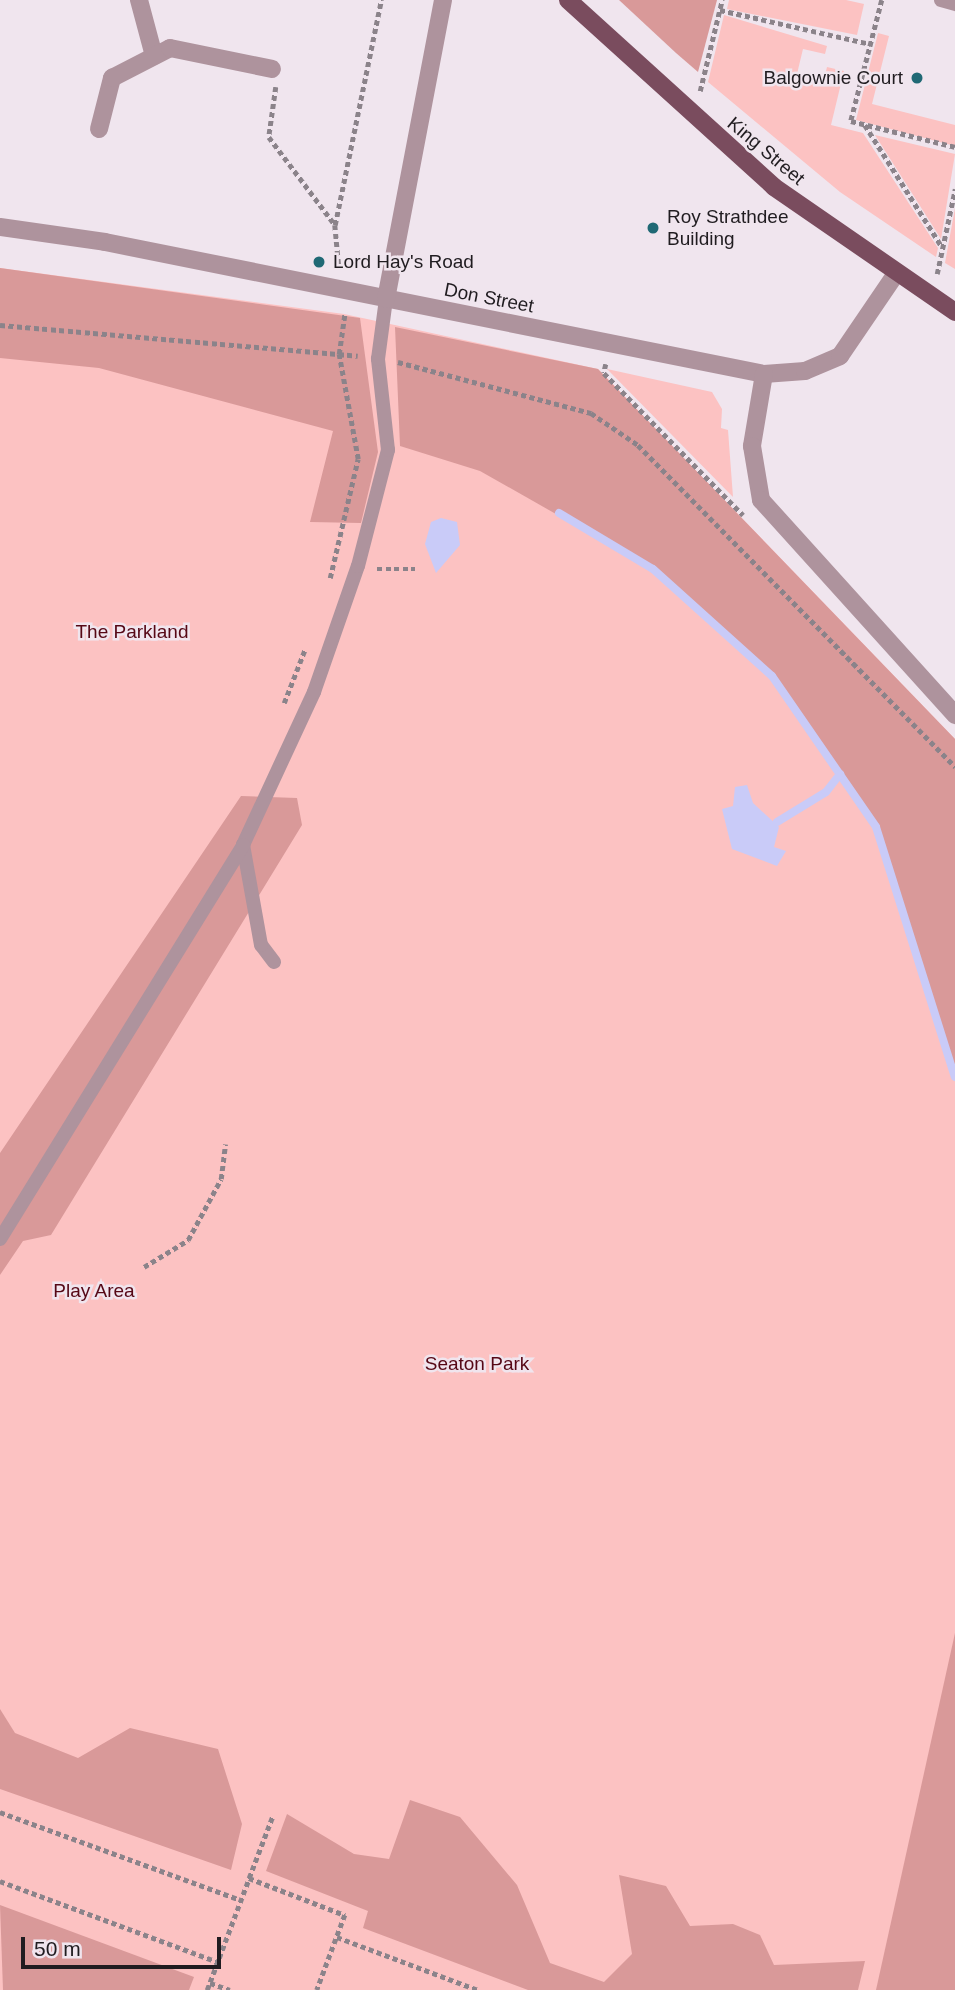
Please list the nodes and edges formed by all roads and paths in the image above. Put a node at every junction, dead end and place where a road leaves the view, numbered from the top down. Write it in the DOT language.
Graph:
graph roads {
  1 [pos="139,0"];
  2 [pos="381,0"];
  3 [pos="443,0"];
  4 [pos="568,0"];
  5 [pos="722,0"];
  6 [pos="882,0"];
  7 [pos="941,0"];
  8 [pos="955,4"];
  9 [pos="720,10"];
  10 [pos="871,44"];
  11 [pos="154,56"];
  12 [pos="272,69"];
  13 [pos="694,118"];
  14 [pos="864,124"];
  15 [pos="99,129"];
  16 [pos="955,147"];
  17 [pos="955,189"];
  18 [pos="335,225"];
  19 [pos="0,227"];
  20 [pos="942,247"];
  21 [pos="895,275"];
  22 [pos="342,290"];
  23 [pos="932,298"];
  24 [pos="386,299"];
  25 [pos="955,312"];
  26 [pos="0,325"];
  27 [pos="611,343"];
  28 [pos="339,354"];
  29 [pos="378,359"];
  30 [pos="764,374"];
  31 [pos="768,510"];
  32 [pos="358,566"];
  33 [pos="415,569"];
  34 [pos="329,583"];
  35 [pos="307,644"];
  36 [pos="282,706"];
  37 [pos="955,714"];
  38 [pos="955,767"];
  39 [pos="243,845"];
  40 [pos="274,962"];
  41 [pos="225,1144"];
  42 [pos="0,1239"];
  43 [pos="144,1267"];
  44 [pos="0,1812"];
  45 [pos="273,1815"];
  46 [pos="248,1878"];
  47 [pos="0,1881"];
  48 [pos="240,1900"];
  49 [pos="337,1937"];
  50 [pos="218,1962"];
  51 [pos="210,1983"];
  52 [pos="207,1990"];
  53 [pos="230,1990"];
  54 [pos="317,1990"];
  55 [pos="478,1990"];
  1 -- 11 [label="street"];
  2 -- 18 [label="path"];
  3 -- 24 [label="street"];
  4 -- 13 [label="main road, King Street"];
  5 -- 9 [label="path"];
  6 -- 10 [label="path"];
  7 -- 8 [label="lane"];
  9 -- 10 [label="path"];
  9 -- 13 [label="path"];
  10 -- 14 [label="path"];
  11 -- 12 [label="street"];
  11 -- 15 [label="street"];
  12 -- 18 [label="path"];
  13 -- 21 [label="main road, King Street"];
  14 -- 16 [label="path"];
  14 -- 20 [label="path"];
  17 -- 20 [label="path"];
  18 -- 22 [label="path"];
  19 -- 22 [label="street, Don Street"];
  20 -- 23 [label="path"];
  21 -- 23 [label="main road, King Street"];
  21 -- 30 [label="street, Don Street"];
  22 -- 24 [label="street, Don Street"];
  22 -- 28 [label="path"];
  23 -- 25 [label="main road, King Street"];
  24 -- 27 [label="street, Don Street"];
  24 -- 29 [label="lane"];
  26 -- 28 [label="path"];
  27 -- 30 [label="street, Don Street"];
  27 -- 31 [label="path"];
  28 -- 29 [label="path"];
  28 -- 34 [label="path"];
  29 -- 32 [label="lane"];
  29 -- 38 [label="path"];
  30 -- 31 [label="street"];
  31 -- 37 [label="street"];
  32 -- 33 [label="path"];
  32 -- 39 [label="lane"];
  35 -- 36 [label="path"];
  39 -- 40 [label="lane"];
  39 -- 42 [label="lane"];
  41 -- 43 [label="path"];
  44 -- 48 [label="path"];
  45 -- 46 [label="path"];
  46 -- 48 [label="path"];
  46 -- 49 [label="path"];
  47 -- 50 [label="path"];
  48 -- 50 [label="path"];
  49 -- 54 [label="path"];
  49 -- 55 [label="path"];
  50 -- 51 [label="path"];
  51 -- 52 [label="path"];
  51 -- 53 [label="path"];
}
